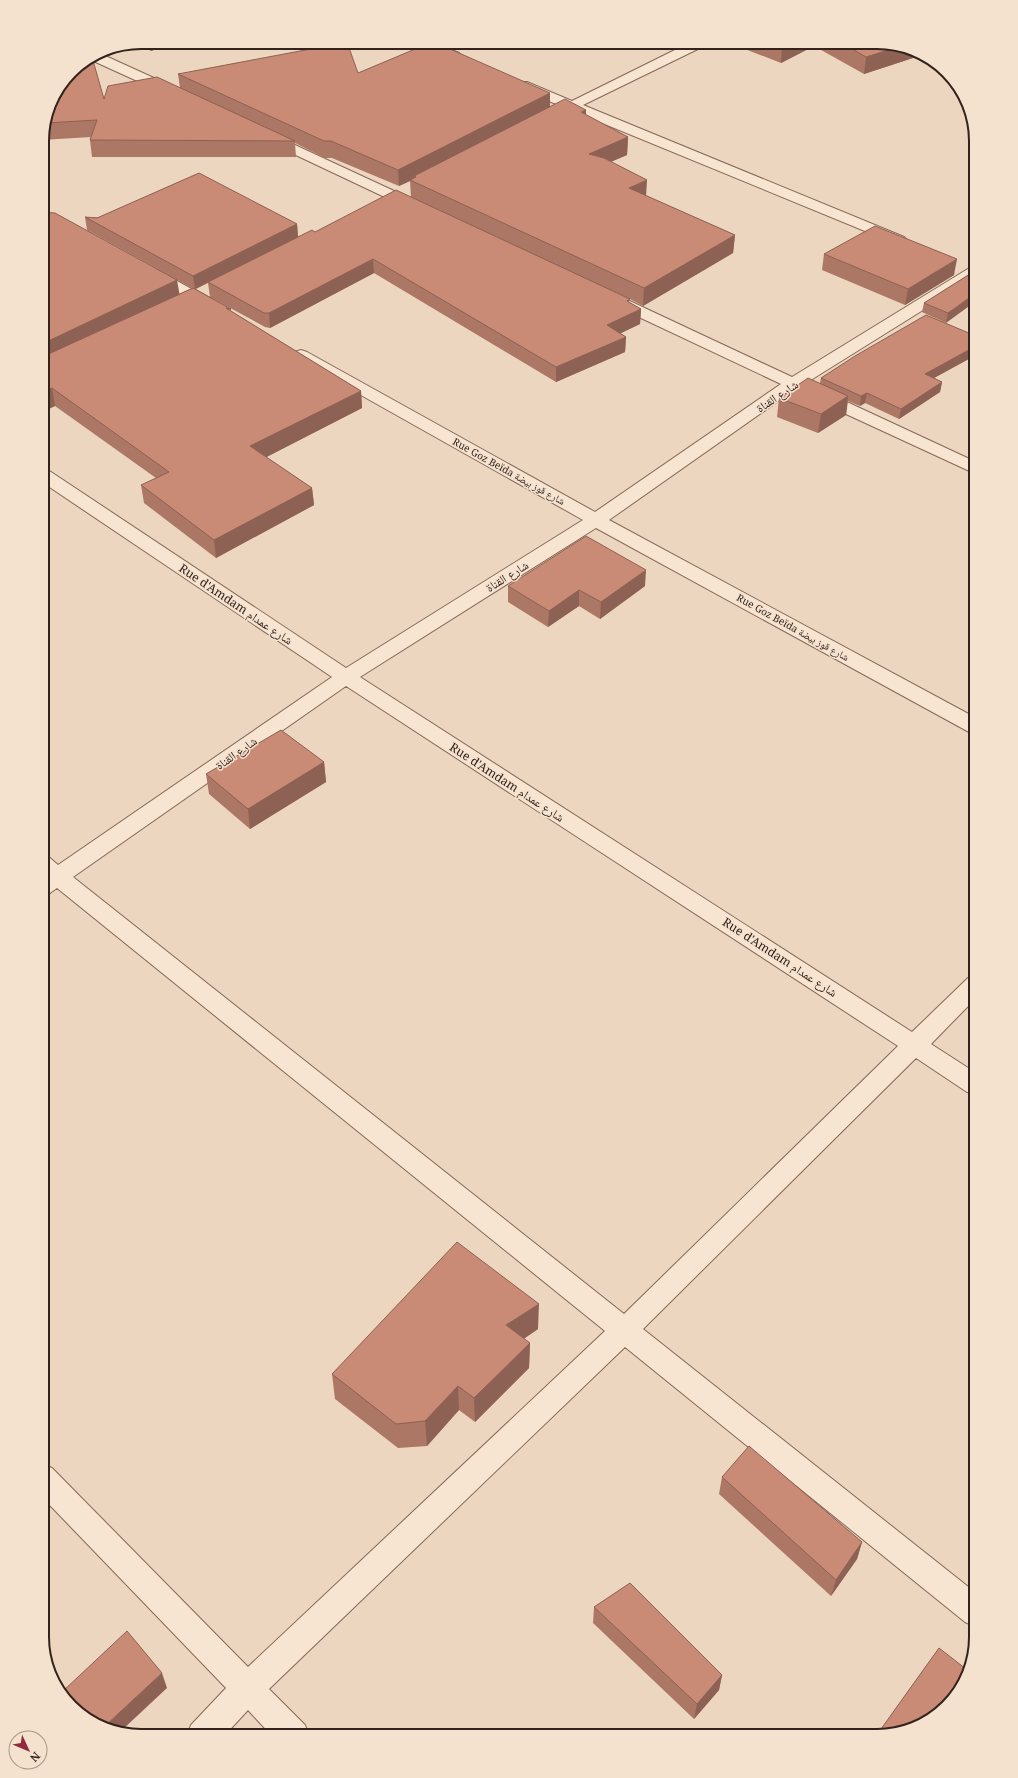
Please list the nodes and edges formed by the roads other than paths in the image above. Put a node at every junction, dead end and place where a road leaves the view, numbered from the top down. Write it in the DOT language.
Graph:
graph roads {
  1 [pos="438,49"];
  2 [pos="687,49"];
  3 [pos="100,59"];
  4 [pos="464,60"];
  5 [pos="507,78"];
  6 [pos="187,99"];
  7 [pos="571,106"];
  8 [pos="536,124"];
  9 [pos="259,133"];
  10 [pos="409,189"];
  11 [pos="395,196"];
  12 [pos="381,204"];
  13 [pos="431,213"];
  14 [pos="908,244"];
  15 [pos="140,266"];
  16 [pos="969,270"];
  17 [pos="602,293"];
  18 [pos="223,312"];
  19 [pos="285,347"];
  20 [pos="794,384"];
  21 [pos="969,466"];
  22 [pos="49,479"];
  23 [pos="596,520"];
  24 [pos="346,678"];
  25 [pos="969,723"];
  26 [pos="49,875"];
  27 [pos="49,878"];
  28 [pos="969,991"];
  29 [pos="916,1045"];
  30 [pos="969,1080"];
  31 [pos="624,1331"];
  32 [pos="49,1484"];
  33 [pos="969,1606"];
  34 [pos="248,1688"];
  35 [pos="209,1729"];
  36 [pos="287,1729"];
  1 -- 4 [label="street"];
  2 -- 7 [label="street"];
  3 -- 6 [label="street"];
  5 -- 7 [label="street"];
  7 -- 8 [label="street"];
  7 -- 14 [label="street"];
  9 -- 11 [label="street"];
  10 -- 11 [label="street"];
  11 -- 12 [label="street"];
  11 -- 13 [label="street"];
  15 -- 18 [label="street"];
  16 -- 20 [label="street, شارع القناة"];
  17 -- 20 [label="street"];
  19 -- 23 [label="street, Rue Goz Beïda شارع قوز بيضة"];
  20 -- 21 [label="street"];
  20 -- 23 [label="street, شارع القناة"];
  22 -- 24 [label="street, Rue d'Amdam شارع عمدام"];
  23 -- 24 [label="street, شارع القناة"];
  23 -- 25 [label="street, Rue Goz Beïda شارع قوز بيضة"];
  24 -- 26 [label="street, شارع القناة"];
  24 -- 29 [label="street, Rue d'Amdam شارع عمدام"];
  27 -- 31 [label="street"];
  28 -- 29 [label="street"];
  29 -- 30 [label="street, Rue d'Amdam شارع عمدام"];
  29 -- 31 [label="street"];
  31 -- 33 [label="street"];
  31 -- 34 [label="street"];
  32 -- 34 [label="street"];
  34 -- 35 [label="street"];
  34 -- 36 [label="street"];
}
